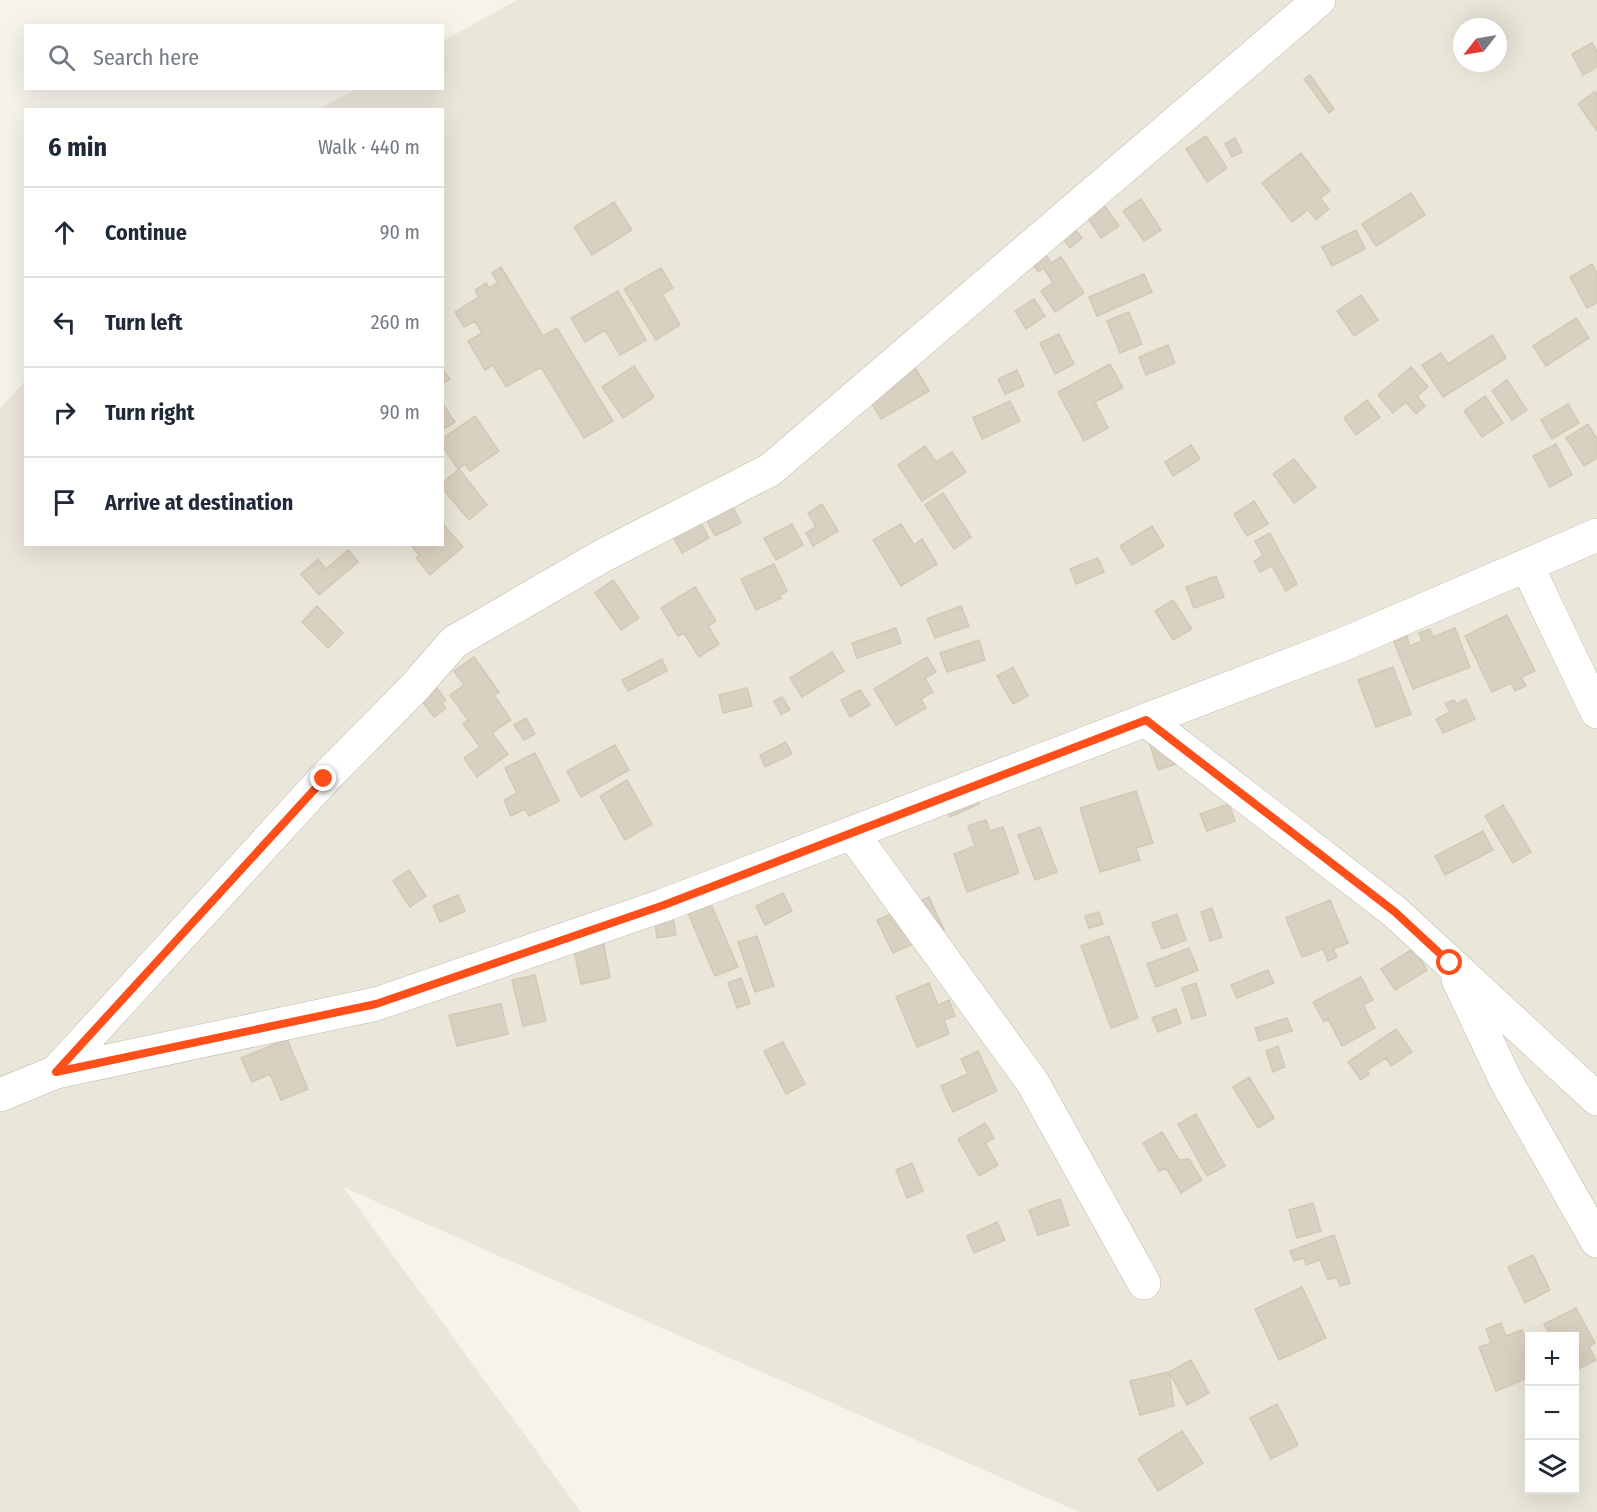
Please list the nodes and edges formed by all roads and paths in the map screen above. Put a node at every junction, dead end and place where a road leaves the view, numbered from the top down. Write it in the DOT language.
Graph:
graph roads {
  1 [pos="1319,0"];
  2 [pos="1597,535"];
  3 [pos="1527,566"];
  4 [pos="1597,712"];
  5 [pos="1146,720"];
  6 [pos="852,833"];
  7 [pos="1450,963"];
  8 [pos="56,1072"];
  9 [pos="0,1095"];
  10 [pos="1597,1099"];
  11 [pos="1597,1241"];
  12 [pos="1144,1284"];
  1 -- 8 [label="street"];
  2 -- 3 [label="street"];
  3 -- 4 [label="street"];
  3 -- 5 [label="street"];
  5 -- 6 [label="street"];
  5 -- 7 [label="street"];
  6 -- 8 [label="street"];
  6 -- 12 [label="street"];
  7 -- 10 [label="street"];
  7 -- 11 [label="street"];
  8 -- 9 [label="street"];
}
